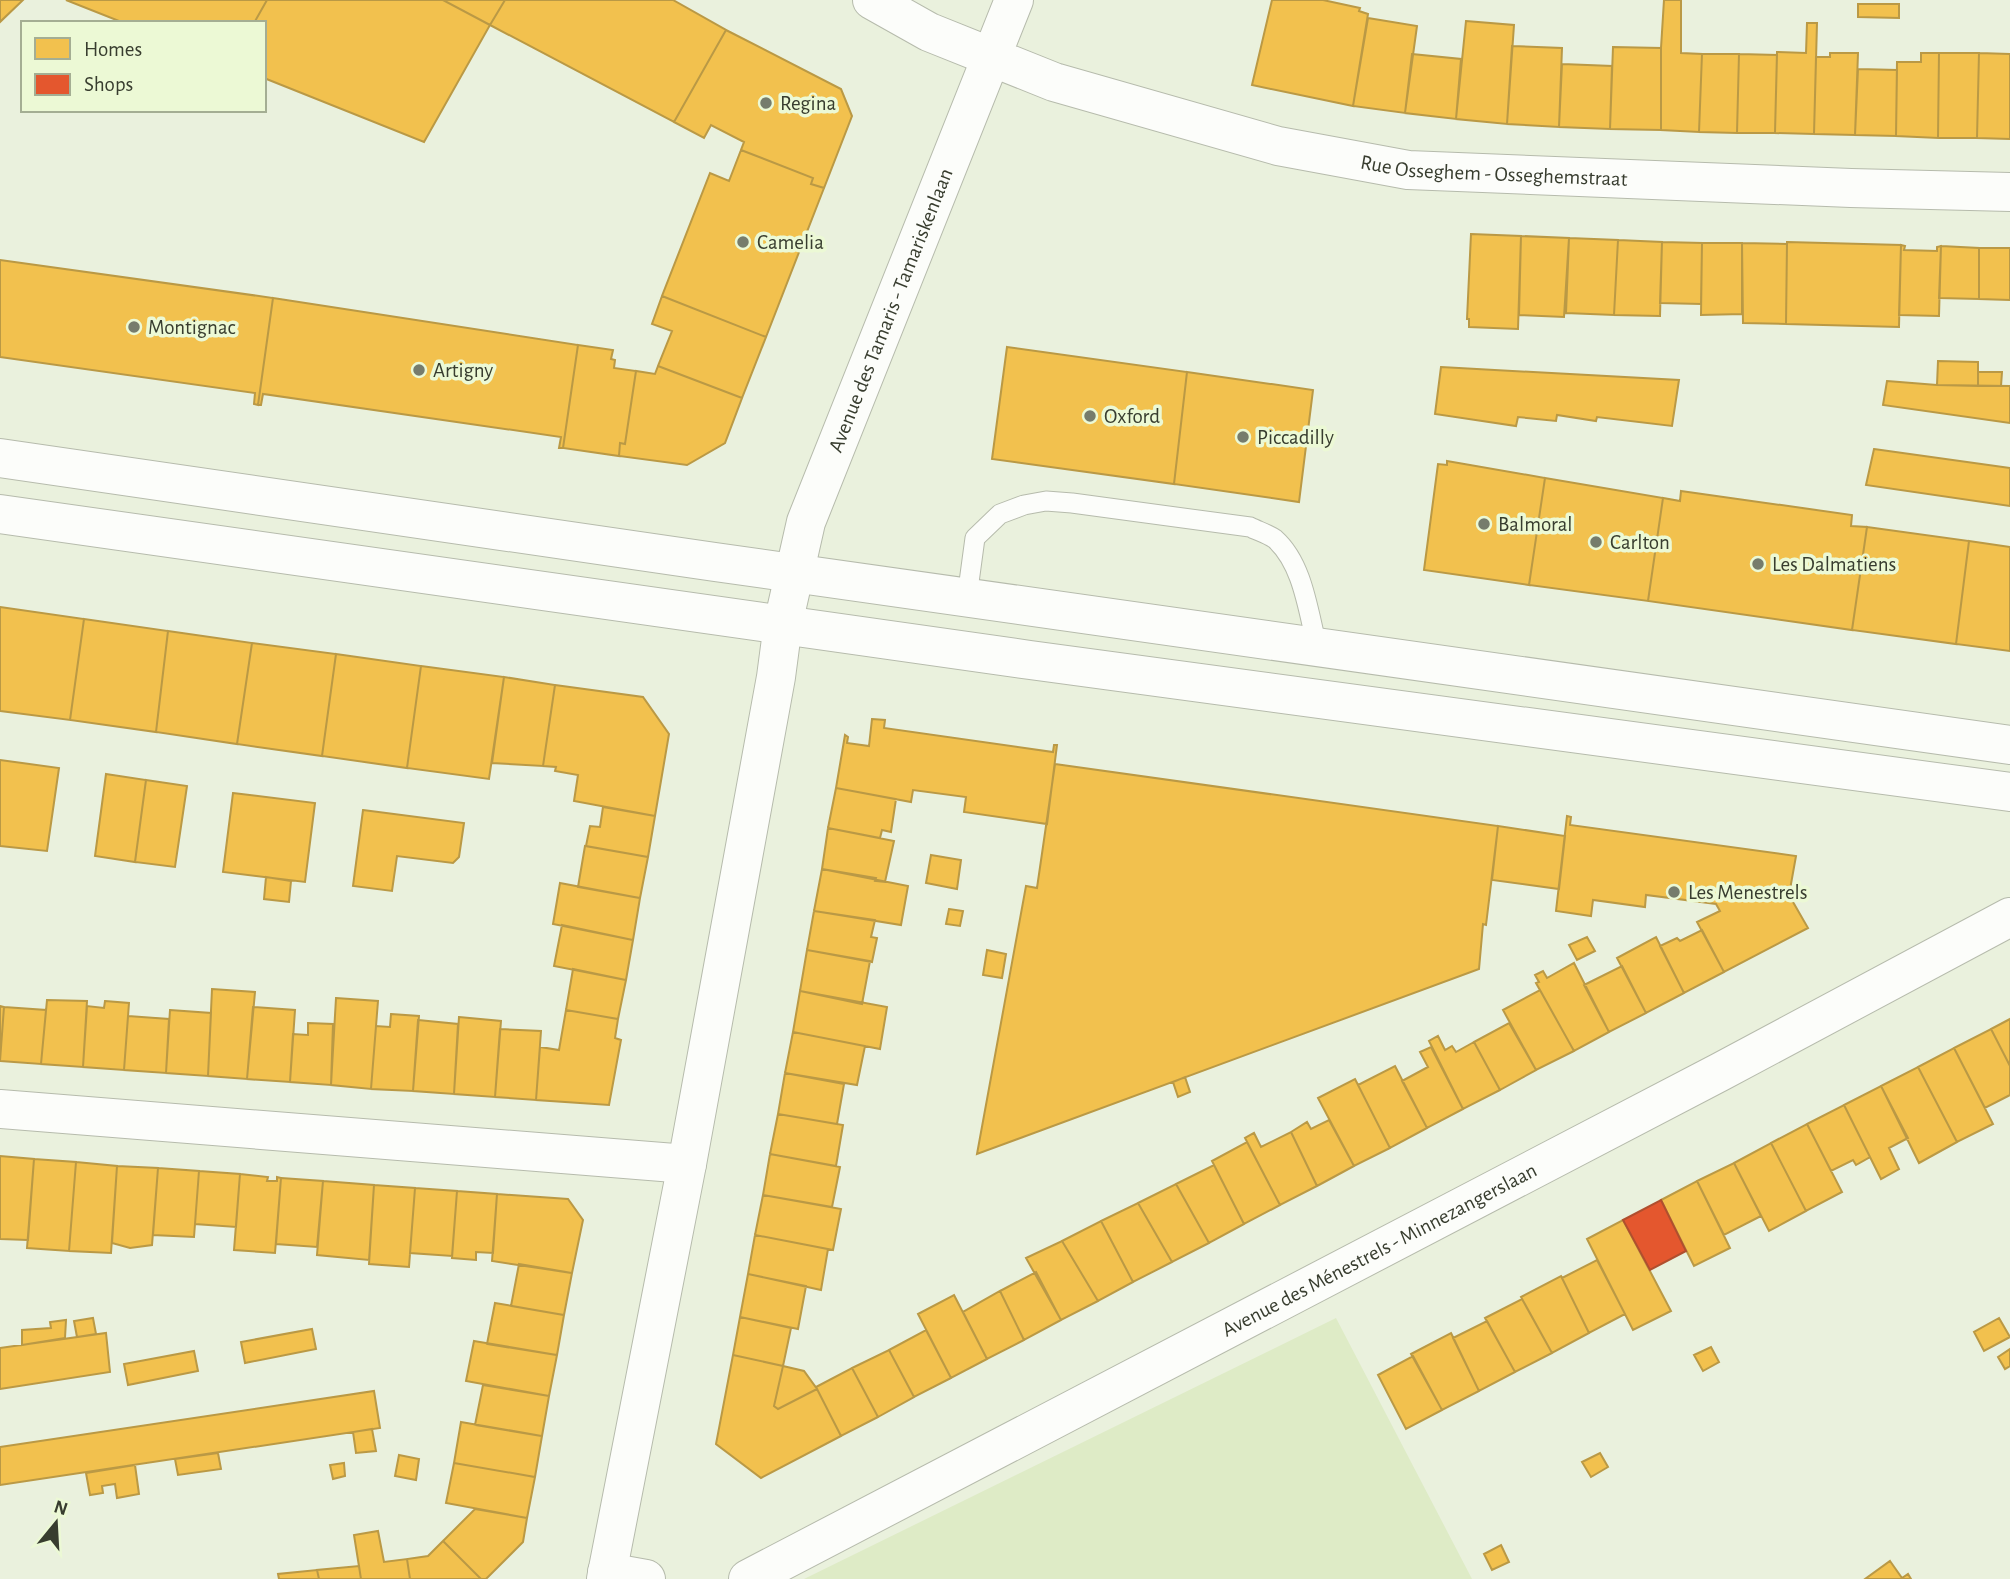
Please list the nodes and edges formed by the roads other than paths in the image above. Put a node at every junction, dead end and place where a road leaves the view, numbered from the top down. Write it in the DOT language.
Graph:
graph roads {
  1 [pos="872,0"];
  2 [pos="1014,0"];
  3 [pos="992,57"];
  4 [pos="2010,192"];
  5 [pos="0,458"];
  6 [pos="0,514"];
  7 [pos="794,573"];
  8 [pos="967,597"];
  9 [pos="783,624"];
  10 [pos="1317,646"];
  11 [pos="2010,745"];
  12 [pos="2010,792"];
  13 [pos="2010,918"];
  14 [pos="0,1109"];
  15 [pos="687,1164"];
  16 [pos="606,1575"];
  17 [pos="646,1579"];
  18 [pos="748,1579"];
  1 -- 3 [label="street, Rue Osseghem - Osseghemstraat"];
  2 -- 3 [label="street, Avenue des Tamaris - Tamariskenlaan"];
  3 -- 4 [label="street, Rue Osseghem - Osseghemstraat"];
  3 -- 7 [label="street, Avenue des Tamaris - Tamariskenlaan"];
  5 -- 7 [label="street"];
  6 -- 9 [label="street"];
  7 -- 8 [label="street"];
  7 -- 9 [label="street, Avenue des Tamaris - Tamariskenlaan"];
  8 -- 10 [label="street"];
  8 -- 10 [label="lane"];
  9 -- 12 [label="street"];
  9 -- 15 [label="street, Avenue des Tamaris - Tamariskenlaan"];
  10 -- 11 [label="street"];
  13 -- 18 [label="street, Avenue des Ménestrels - Minnezangerslaan"];
  14 -- 15 [label="street"];
  15 -- 16 [label="street, Avenue des Tamaris - Tamariskenlaan"];
  16 -- 17 [label="street"];
}
